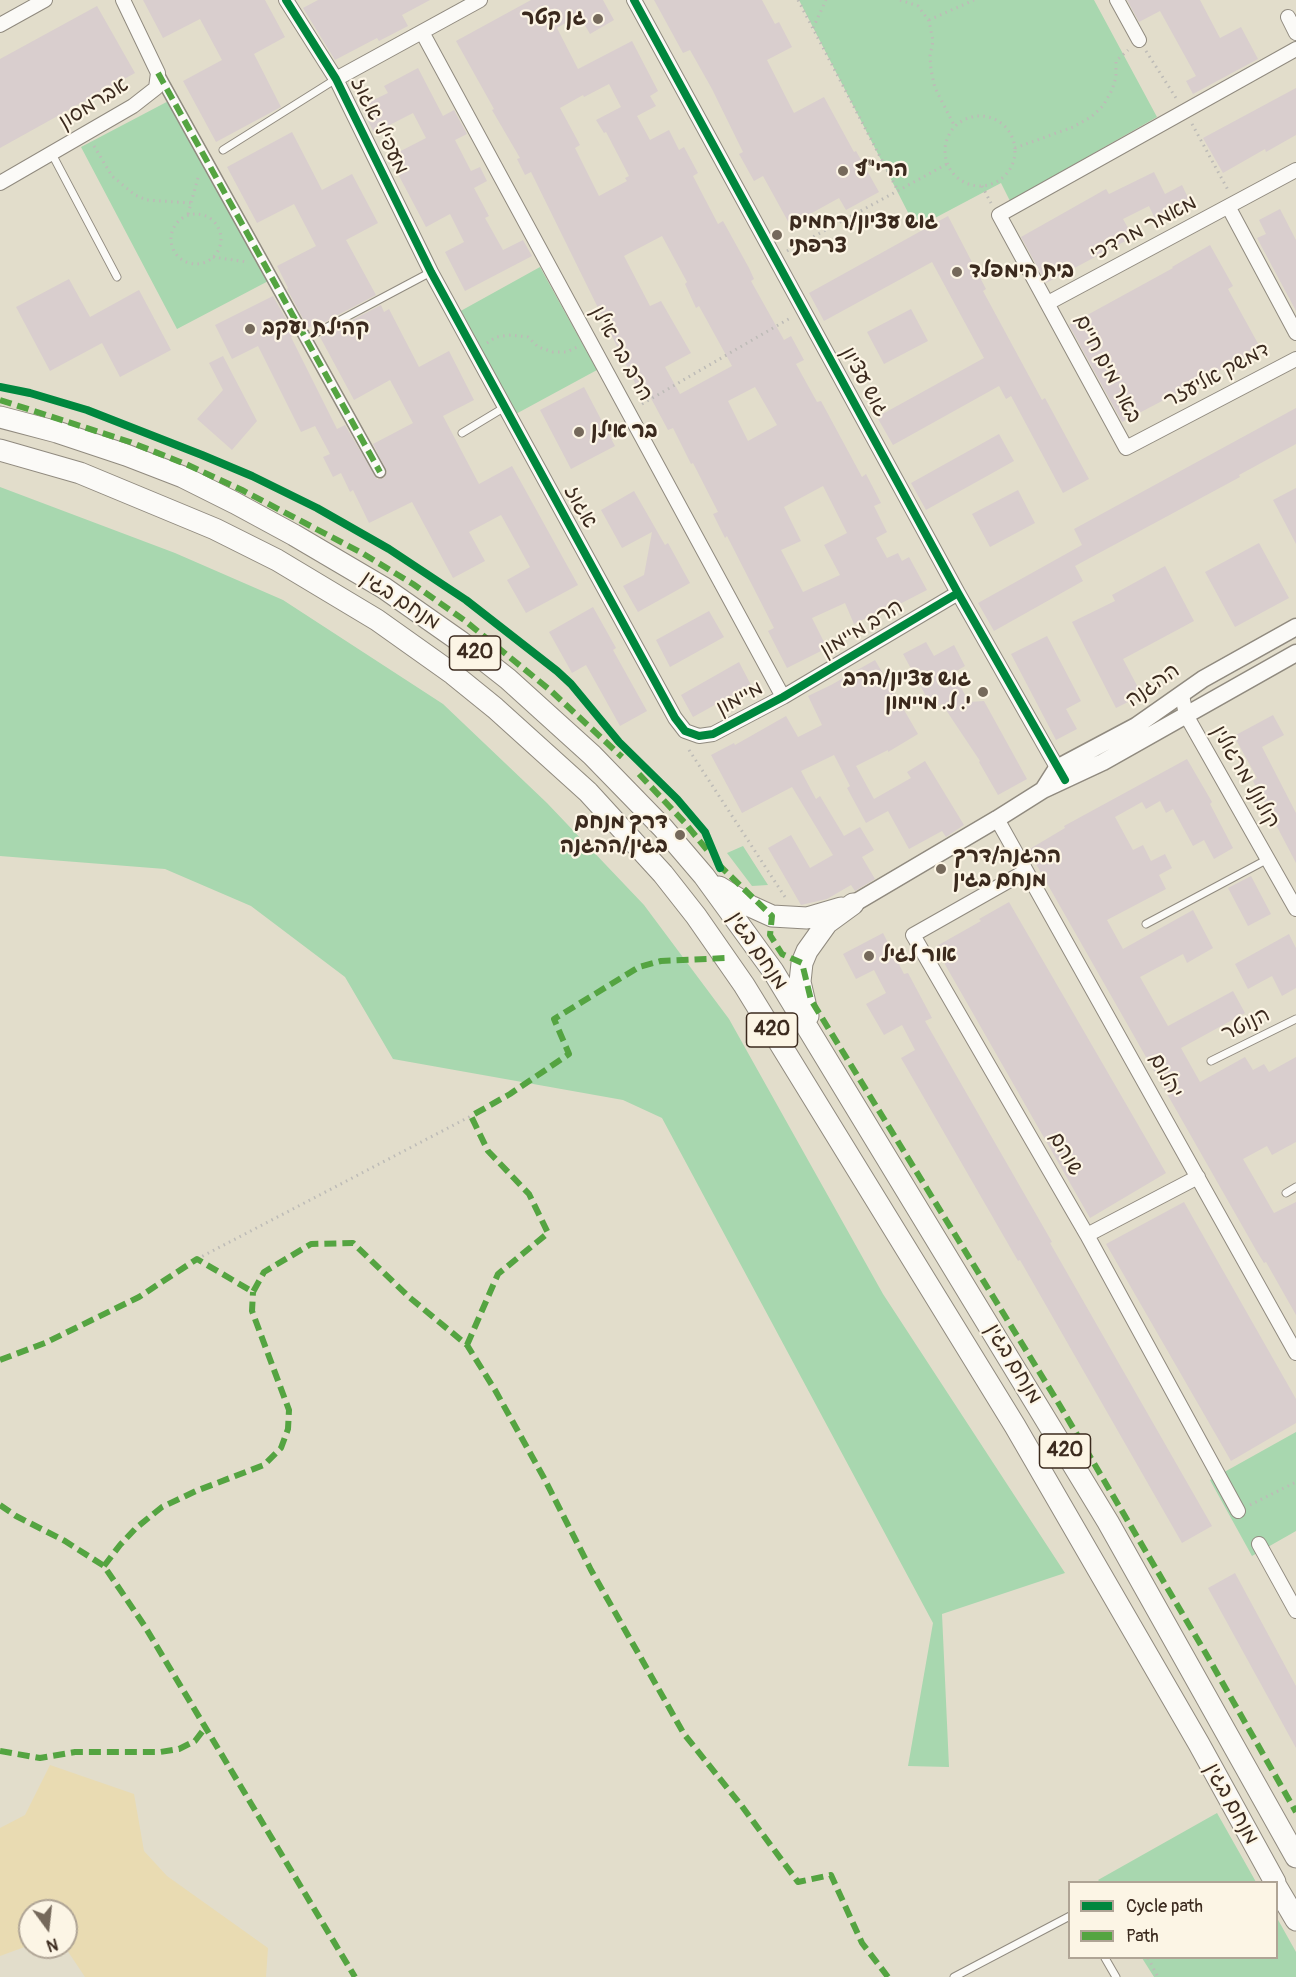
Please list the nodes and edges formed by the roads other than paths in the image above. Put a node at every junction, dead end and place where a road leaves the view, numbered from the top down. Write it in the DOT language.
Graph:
graph roads {
  1 [pos="45,0"];
  2 [pos="123,0"];
  3 [pos="286,0"];
  4 [pos="480,0"];
  5 [pos="634,0"];
  6 [pos="1117,0"];
  7 [pos="1288,17"];
  8 [pos="0,25"];
  9 [pos="422,32"];
  10 [pos="1296,33"];
  11 [pos="1139,40"];
  12 [pos="1296,49"];
  13 [pos="158,73"];
  14 [pos="336,79"];
  15 [pos="223,150"];
  16 [pos="52,154"];
  17 [pos="1296,171"];
  18 [pos="0,183"];
  19 [pos="1232,206"];
  20 [pos="431,272"];
  21 [pos="117,277"];
  22 [pos="1048,303"];
  23 [pos="318,332"];
  24 [pos="1296,333"];
  25 [pos="1296,359"];
  26 [pos="505,408"];
  27 [pos="0,417"];
  28 [pos="462,433"];
  29 [pos="1126,448"];
  30 [pos="0,450"];
  31 [pos="380,471"];
  32 [pos="958,593"];
  33 [pos="1296,627"];
  34 [pos="1296,653"];
  35 [pos="1182,695"];
  36 [pos="783,697"];
  37 [pos="1186,715"];
  38 [pos="713,734"];
  39 [pos="1061,774"];
  40 [pos="997,819"];
  41 [pos="1268,859"];
  42 [pos="1026,871"];
  43 [pos="704,876"];
  44 [pos="853,904"];
  45 [pos="1296,909"];
  46 [pos="1146,924"];
  47 [pos="1296,1019"];
  48 [pos="823,1053"];
  49 [pos="1211,1061"];
  50 [pos="1197,1177"];
  51 [pos="1296,1187"];
  52 [pos="1286,1193"];
  53 [pos="1087,1235"];
  54 [pos="1296,1353"];
  55 [pos="1238,1511"];
  56 [pos="1259,1544"];
  57 [pos="1296,1611"];
  58 [pos="1296,1857"];
  59 [pos="1274,1881"];
  60 [pos="1278,1888"];
  61 [pos="1068,1917"];
  62 [pos="1296,1920"];
  63 [pos="1106,1959"];
  64 [pos="954,1977"];
  65 [pos="1116,1977"];
  1 -- 8 [label="street"];
  2 -- 13 [label="street"];
  3 -- 14 [label="street, מעפילי אגוז"];
  4 -- 9 [label="street"];
  5 -- 32 [label="street, גוש עציון"];
  6 -- 11 [label="street"];
  7 -- 10 [label="street"];
  9 -- 14 [label="street"];
  9 -- 36 [label="street, הרב בר אילן"];
  12 -- 22 [label="street, באר מים חיים"];
  13 -- 16 [label="street, אברמסון"];
  13 -- 31 [label="street"];
  14 -- 15 [label="lane"];
  14 -- 20 [label="street, מעפילי אגוז"];
  16 -- 18 [label="street, אברמסון"];
  16 -- 21 [label="lane"];
  17 -- 19 [label="street, מאמר מרדכי"];
  19 -- 22 [label="street, מאמר מרדכי"];
  19 -- 24 [label="street"];
  20 -- 23 [label="lane"];
  20 -- 26 [label="street, אגוז"];
  22 -- 29 [label="street, באר מים חיים"];
  25 -- 29 [label="street, דמשק אליעזר"];
  26 -- 28 [label="lane"];
  26 -- 38 [label="street, אגוז"];
  27 -- 43 [label="main road, מנחם בגין / 420"];
  30 -- 59 [label="main road, מנחם בגין / 420"];
  32 -- 36 [label="street, הרב מיימון"];
  32 -- 39 [label="street, גוש עציון"];
  33 -- 35 [label="street, ההגנה"];
  34 -- 37 [label="street, ההגנה"];
  35 -- 37 [label="street, קולונל מרגולין"];
  35 -- 39 [label="street, ההגנה"];
  36 -- 38 [label="street, מיימון"];
  37 -- 39 [label="street, ההגנה"];
  37 -- 41 [label="street, קולונל מרגולין"];
  39 -- 40 [label="street, ההגנה"];
  40 -- 42 [label="street, יהלום"];
  40 -- 44 [label="street, ההגנה"];
  41 -- 45 [label="street, קולונל מרגולין"];
  41 -- 46 [label="lane"];
  42 -- 50 [label="street, יהלום"];
  42 -- 53 [label="street, שוהם"];
  43 -- 44 [label="main road"];
  43 -- 48 [label="main road, מנחם בגין / 420"];
  44 -- 48 [label="main road"];
  47 -- 49 [label="lane, הנוטר"];
  48 -- 58 [label="main road, מנחם בגין / 420"];
  50 -- 53 [label="street"];
  50 -- 54 [label="street, יהלום"];
  51 -- 52 [label="lane"];
  53 -- 55 [label="street, שוהם"];
  56 -- 57 [label="street"];
  60 -- 62 [label="main road, מנחם בגין / 420"];
  61 -- 64 [label="lane"];
  63 -- 65 [label="lane"];
}
